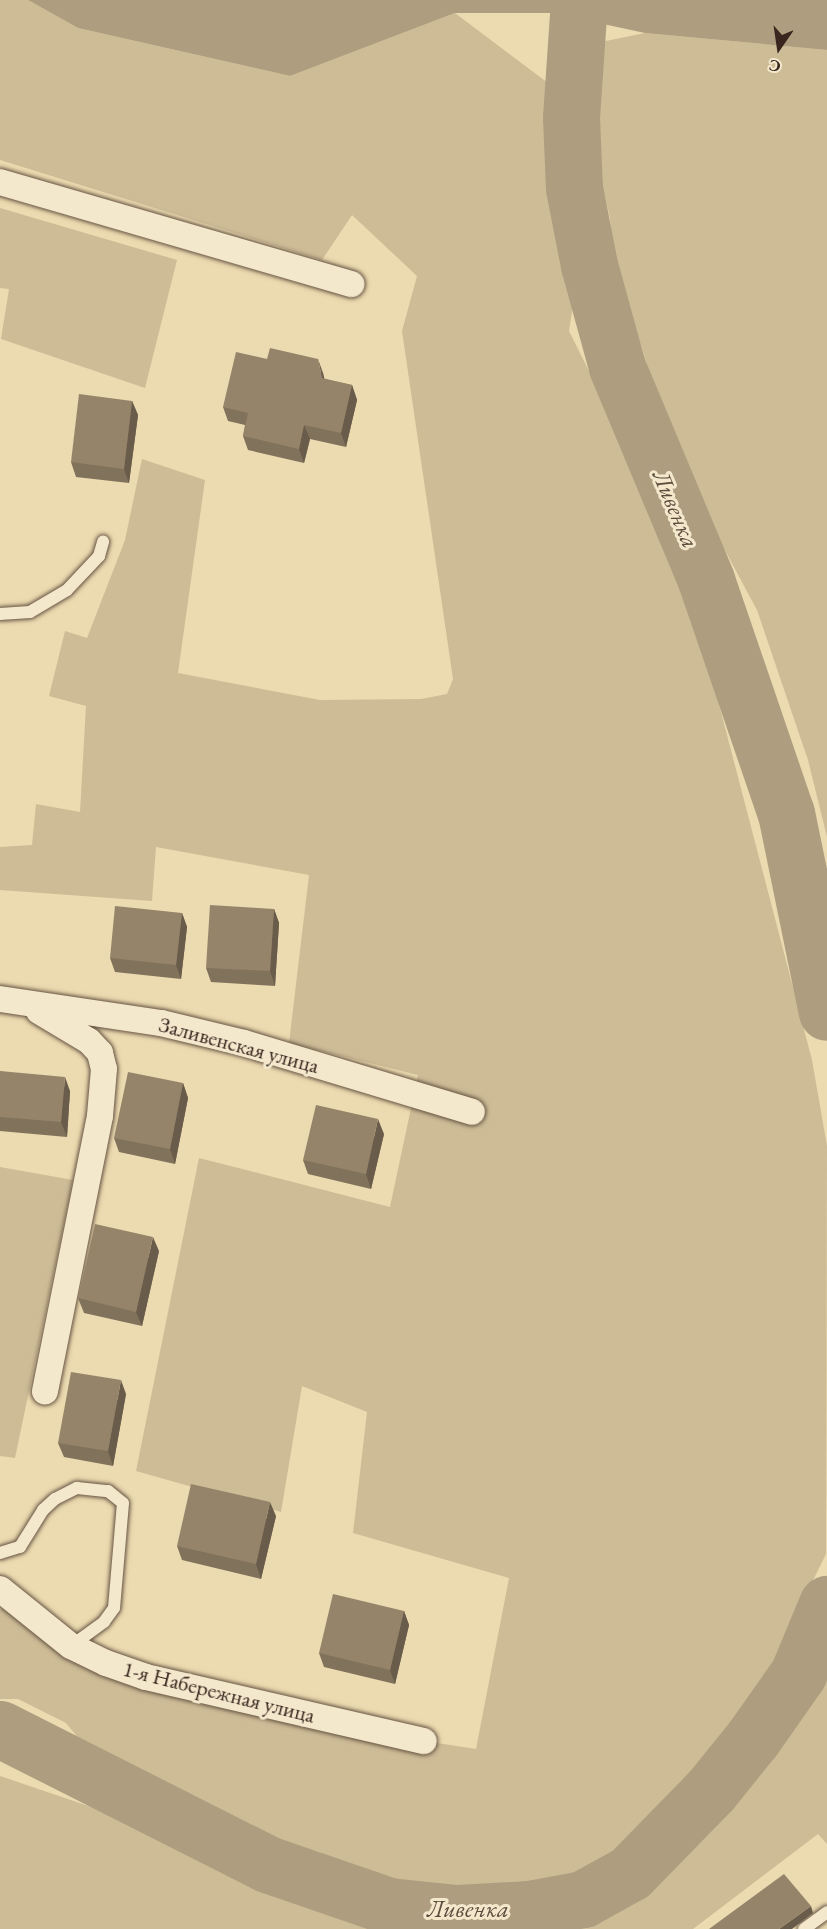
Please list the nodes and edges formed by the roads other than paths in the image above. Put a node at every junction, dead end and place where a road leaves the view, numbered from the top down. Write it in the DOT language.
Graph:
graph roads {
  1 [pos="0,182"];
  2 [pos="351,284"];
  3 [pos="103,542"];
  4 [pos="0,614"];
  5 [pos="10,1000"];
  6 [pos="472,1112"];
  7 [pos="45,1392"];
  8 [pos="0,1553"];
  9 [pos="0,1589"];
  10 [pos="71,1646"];
  11 [pos="424,1741"];
  12 [pos="827,1912"];
  13 [pos="804,1929"];
  1 -- 2 [label="street"];
  3 -- 4 [label="lane"];
  5 -- 6 [label="street, Заливенская улица"];
  5 -- 7 [label="street"];
  8 -- 10 [label="lane"];
  9 -- 10 [label="street, 1-я Набережная улица"];
  10 -- 11 [label="street, 1-я Набережная улица"];
  12 -- 13 [label="lane"];
}
